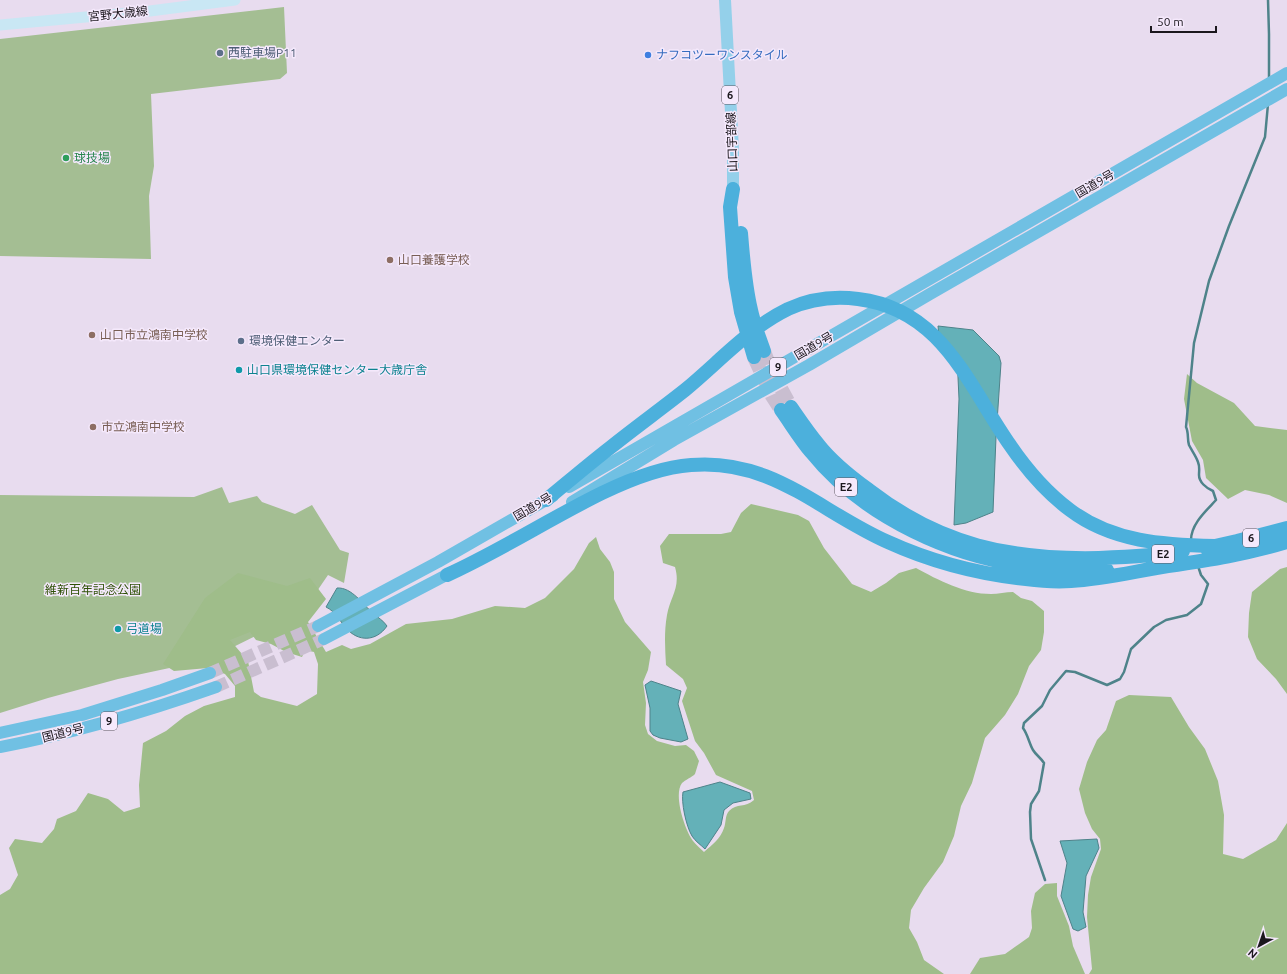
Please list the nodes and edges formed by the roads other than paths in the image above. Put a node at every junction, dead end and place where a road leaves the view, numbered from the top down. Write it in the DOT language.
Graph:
graph roads {
  1 [pos="235,0"];
  2 [pos="725,0"];
  3 [pos="0,26"];
  4 [pos="1287,73"];
  5 [pos="1287,89"];
  6 [pos="733,189"];
  7 [pos="759,354"];
  8 [pos="786,408"];
  9 [pos="546,500"];
  10 [pos="1287,528"];
  11 [pos="1287,542"];
  12 [pos="1217,553"];
  13 [pos="1166,567"];
  14 [pos="1110,568"];
  15 [pos="447,575"];
  16 [pos="318,626"];
  17 [pos="324,639"];
  18 [pos="210,673"];
  19 [pos="216,687"];
  20 [pos="0,733"];
  21 [pos="0,747"];
  1 -- 3 [label="main road, 宮野大歳線"];
  2 -- 6 [label="main road, 山口宇部線 / 6"];
  4 -- 9 [label="highway, 国道9号 / 9"];
  5 -- 15 [label="highway, 国道9号 / 9"];
  6 -- 7 [label="highway"];
  8 -- 14 [label="highway, E2"];
  9 -- 12 [label="highway"];
  9 -- 16 [label="highway, 国道9号 / 9"];
  10 -- 12 [label="highway, 6"];
  11 -- 12 [label="highway, 6"];
  12 -- 13 [label="highway, 6"];
  12 -- 14 [label="highway, E2"];
  13 -- 14 [label="highway, E2"];
  14 -- 15 [label="highway"];
  15 -- 17 [label="highway, 国道9号 / 9"];
  18 -- 20 [label="highway, 国道9号 / 9"];
  19 -- 21 [label="highway, 国道9号 / 9"];
}
